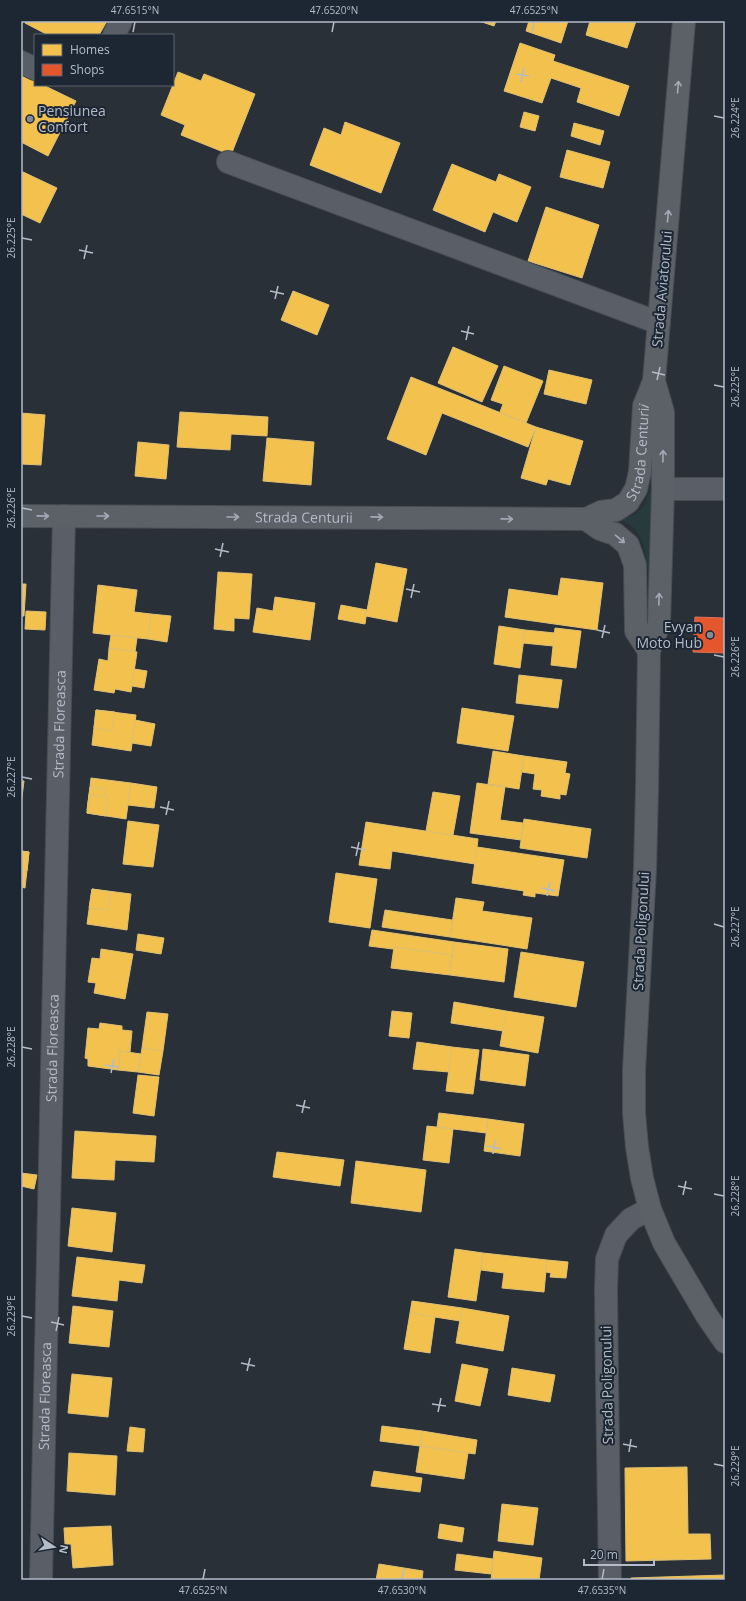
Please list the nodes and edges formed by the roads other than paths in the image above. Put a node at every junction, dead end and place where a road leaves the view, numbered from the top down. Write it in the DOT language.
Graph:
graph roads {
  1 [pos="121,21"];
  2 [pos="684,21"];
  3 [pos="114,34"];
  4 [pos="21,62"];
  5 [pos="34,68"];
  6 [pos="228,162"];
  7 [pos="659,323"];
  8 [pos="654,381"];
  9 [pos="663,489"];
  10 [pos="725,489"];
  11 [pos="21,516"];
  12 [pos="64,516"];
  13 [pos="586,519"];
  14 [pos="649,651"];
  15 [pos="650,1210"];
  16 [pos="725,1342"];
  17 [pos="41,1580"];
  18 [pos="610,1580"];
  1 -- 3 [label="street"];
  7 -- 2 [label="main road, Strada Aviatorului, one-way"];
  4 -- 5 [label="street"];
  6 -- 7 [label="street"];
  7 -- 8 [label="main road, Strada Aviatorului"];
  9 -- 8 [label="main road, Strada Aviatorului, one-way"];
  8 -- 13 [label="main road, Strada Centurii"];
  9 -- 10 [label="street"];
  14 -- 9 [label="main road, Strada Aviatorului, one-way"];
  11 -- 12 [label="main road, Strada Centurii, one-way"];
  12 -- 13 [label="main road, Strada Centurii, one-way"];
  12 -- 17 [label="street, Strada Floreasca"];
  13 -- 14 [label="main road, one-way"];
  14 -- 15 [label="main road, Strada Poligonului"];
  15 -- 16 [label="main road, Strada Poligonului"];
  15 -- 18 [label="street, Strada Poligonului"];
}
